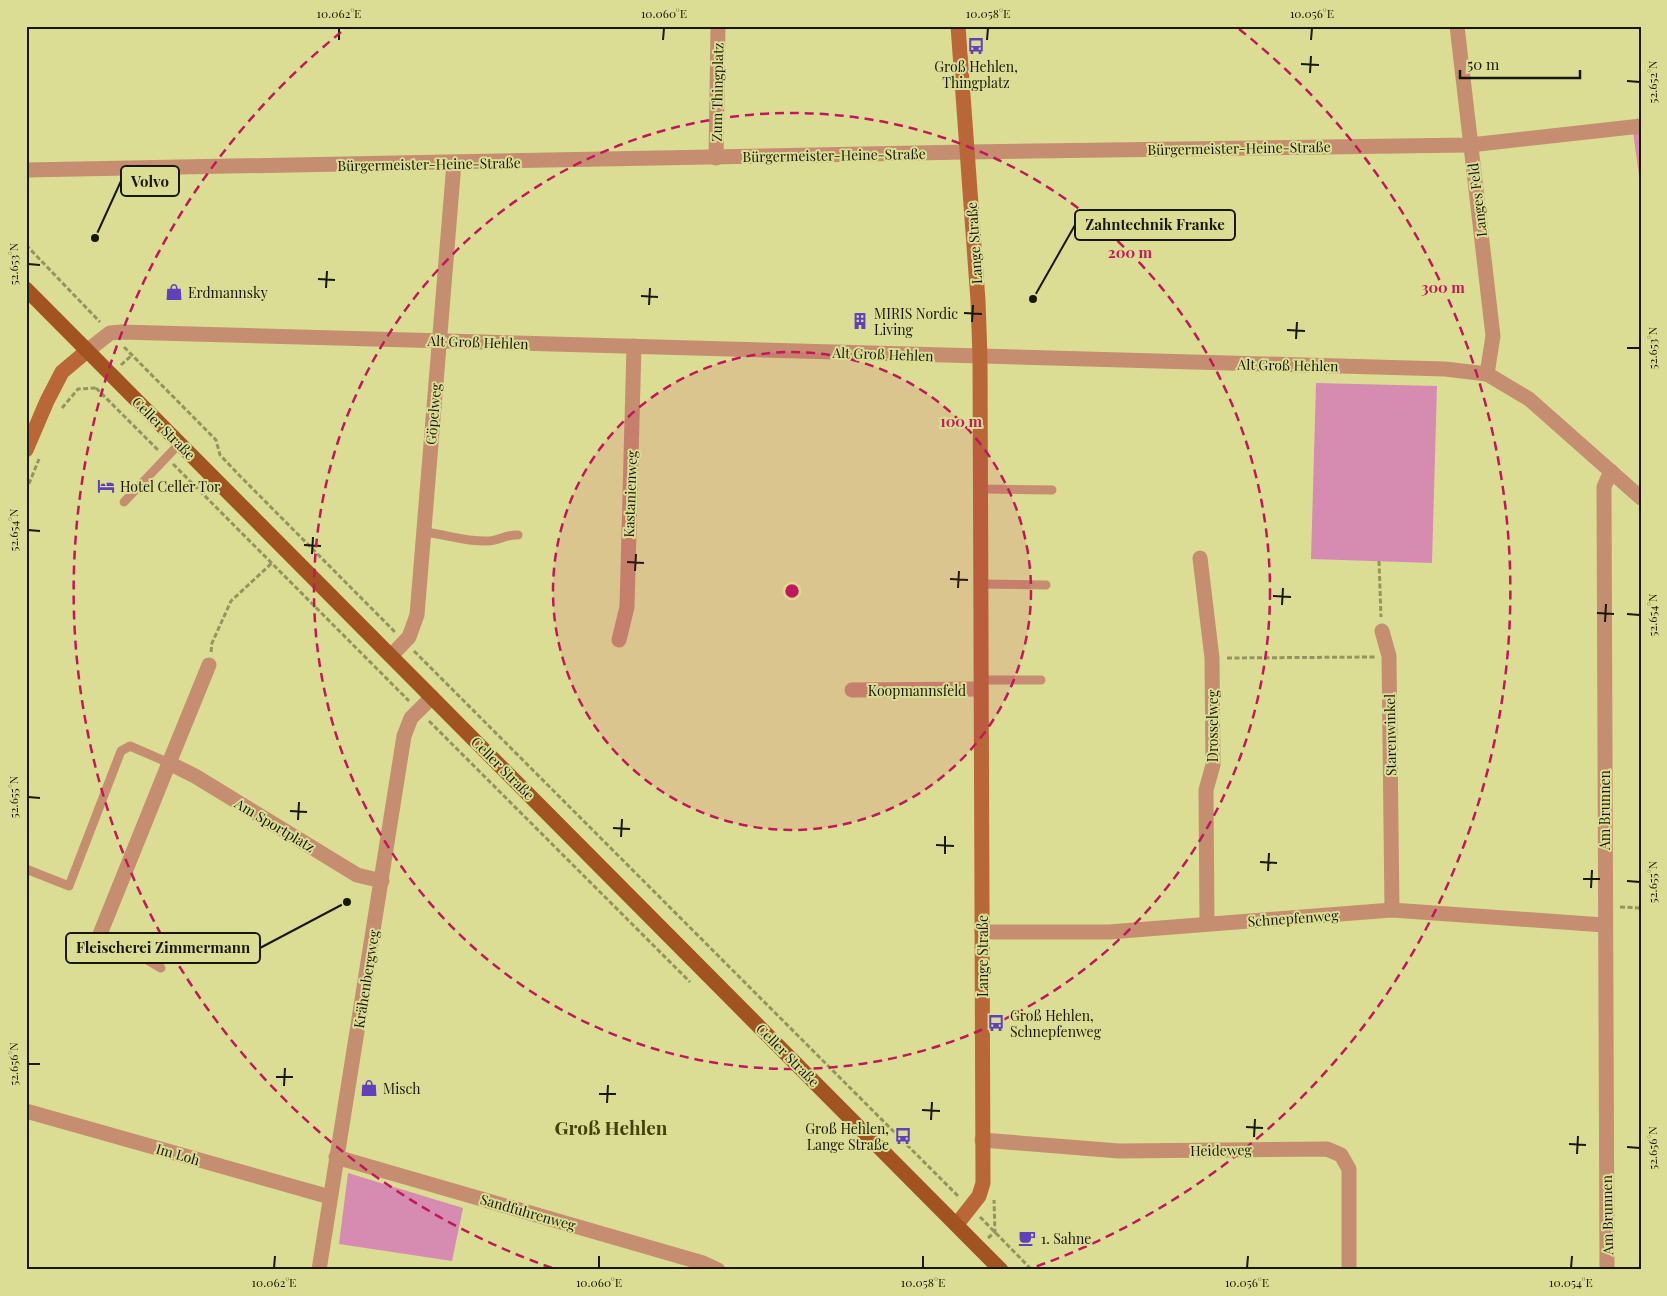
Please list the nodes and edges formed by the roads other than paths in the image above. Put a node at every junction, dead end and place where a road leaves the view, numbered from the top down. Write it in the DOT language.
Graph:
graph roads {
  1 [pos="718,26"];
  2 [pos="958,26"];
  3 [pos="1457,26"];
  4 [pos="1641,126"];
  5 [pos="1470,145"];
  6 [pos="967,152"];
  7 [pos="716,158"];
  8 [pos="454,163"];
  9 [pos="26,170"];
  10 [pos="26,289"];
  11 [pos="440,341"];
  12 [pos="634,346"];
  13 [pos="86,351"];
  14 [pos="980,357"];
  15 [pos="1487,374"];
  16 [pos="180,443"];
  17 [pos="26,450"];
  18 [pos="1610,471"];
  19 [pos="980,489"];
  20 [pos="1052,490"];
  21 [pos="1641,498"];
  22 [pos="124,502"];
  23 [pos="424,532"];
  24 [pos="518,535"];
  25 [pos="1200,558"];
  26 [pos="980,584"];
  27 [pos="1046,585"];
  28 [pos="1382,630"];
  29 [pos="619,640"];
  30 [pos="392,656"];
  31 [pos="210,665"];
  32 [pos="1041,680"];
  33 [pos="981,685"];
  34 [pos="852,690"];
  35 [pos="432,697"];
  36 [pos="169,763"];
  37 [pos="26,869"];
  38 [pos="382,881"];
  39 [pos="1392,910"];
  40 [pos="1207,924"];
  41 [pos="1604,926"];
  42 [pos="100,932"];
  43 [pos="982,932"];
  44 [pos="94,949"];
  45 [pos="161,968"];
  46 [pos="26,1111"];
  47 [pos="982,1140"];
  48 [pos="336,1157"];
  49 [pos="330,1197"];
  50 [pos="957,1224"];
  51 [pos="319,1270"];
  52 [pos="718,1270"];
  53 [pos="1001,1270"];
  54 [pos="1349,1270"];
  55 [pos="1607,1270"];
  1 -- 7 [label="street, Zum Thingplatz"];
  2 -- 6 [label="main road, Lange Straße"];
  3 -- 5 [label="street, Langes Feld"];
  4 -- 5 [label="street, Bürgermeister-Heine-Straße"];
  5 -- 6 [label="street, Bürgermeister-Heine-Straße"];
  5 -- 15 [label="street, Langes Feld"];
  6 -- 7 [label="street, Bürgermeister-Heine-Straße"];
  6 -- 14 [label="main road, Lange Straße"];
  7 -- 8 [label="street, Bürgermeister-Heine-Straße"];
  8 -- 9 [label="street, Bürgermeister-Heine-Straße"];
  8 -- 11 [label="street, Göpelweg"];
  10 -- 13 [label="main road, Celler Straße"];
  11 -- 12 [label="street, Alt Groß Hehlen"];
  11 -- 13 [label="street, Alt Groß Hehlen"];
  11 -- 23 [label="street, Göpelweg"];
  12 -- 14 [label="street, Alt Groß Hehlen"];
  12 -- 29 [label="street, Kastanienweg"];
  13 -- 16 [label="main road, Celler Straße"];
  13 -- 17 [label="main road"];
  14 -- 15 [label="street, Alt Groß Hehlen"];
  14 -- 19 [label="main road, Lange Straße"];
  15 -- 18 [label="street, Alt Groß Hehlen"];
  16 -- 22 [label="lane"];
  16 -- 30 [label="main road, Celler Straße"];
  18 -- 21 [label="street, Alt Groß Hehlen"];
  18 -- 41 [label="street, Am Brunnen"];
  19 -- 20 [label="lane"];
  19 -- 26 [label="main road, Lange Straße"];
  23 -- 24 [label="lane"];
  23 -- 30 [label="street, Göpelweg"];
  25 -- 40 [label="street, Drosselweg"];
  26 -- 27 [label="lane"];
  26 -- 33 [label="main road, Lange Straße"];
  28 -- 39 [label="street, Starenwinkel"];
  30 -- 35 [label="main road, Celler Straße"];
  31 -- 36 [label="street"];
  32 -- 33 [label="lane"];
  33 -- 34 [label="street, Koopmannsfeld"];
  33 -- 43 [label="main road, Lange Straße"];
  35 -- 38 [label="street, Krähenbergweg"];
  35 -- 50 [label="main road, Celler Straße"];
  36 -- 37 [label="lane"];
  36 -- 38 [label="street, Am Sportplatz"];
  36 -- 42 [label="street"];
  38 -- 48 [label="street, Krähenbergweg"];
  39 -- 40 [label="street, Schnepfenweg"];
  39 -- 41 [label="street, Schnepfenweg"];
  40 -- 43 [label="street, Schnepfenweg"];
  41 -- 55 [label="street, Am Brunnen"];
  42 -- 44 [label="street"];
  42 -- 45 [label="lane"];
  43 -- 47 [label="main road, Lange Straße"];
  46 -- 49 [label="street, Im Loh"];
  47 -- 50 [label="main road, Lange Straße"];
  47 -- 54 [label="street, Heideweg"];
  48 -- 49 [label="street, Krähenbergweg"];
  48 -- 52 [label="street, Sandfuhrenweg"];
  49 -- 51 [label="street, Krähenbergweg"];
  50 -- 53 [label="main road, Celler Straße"];
}
